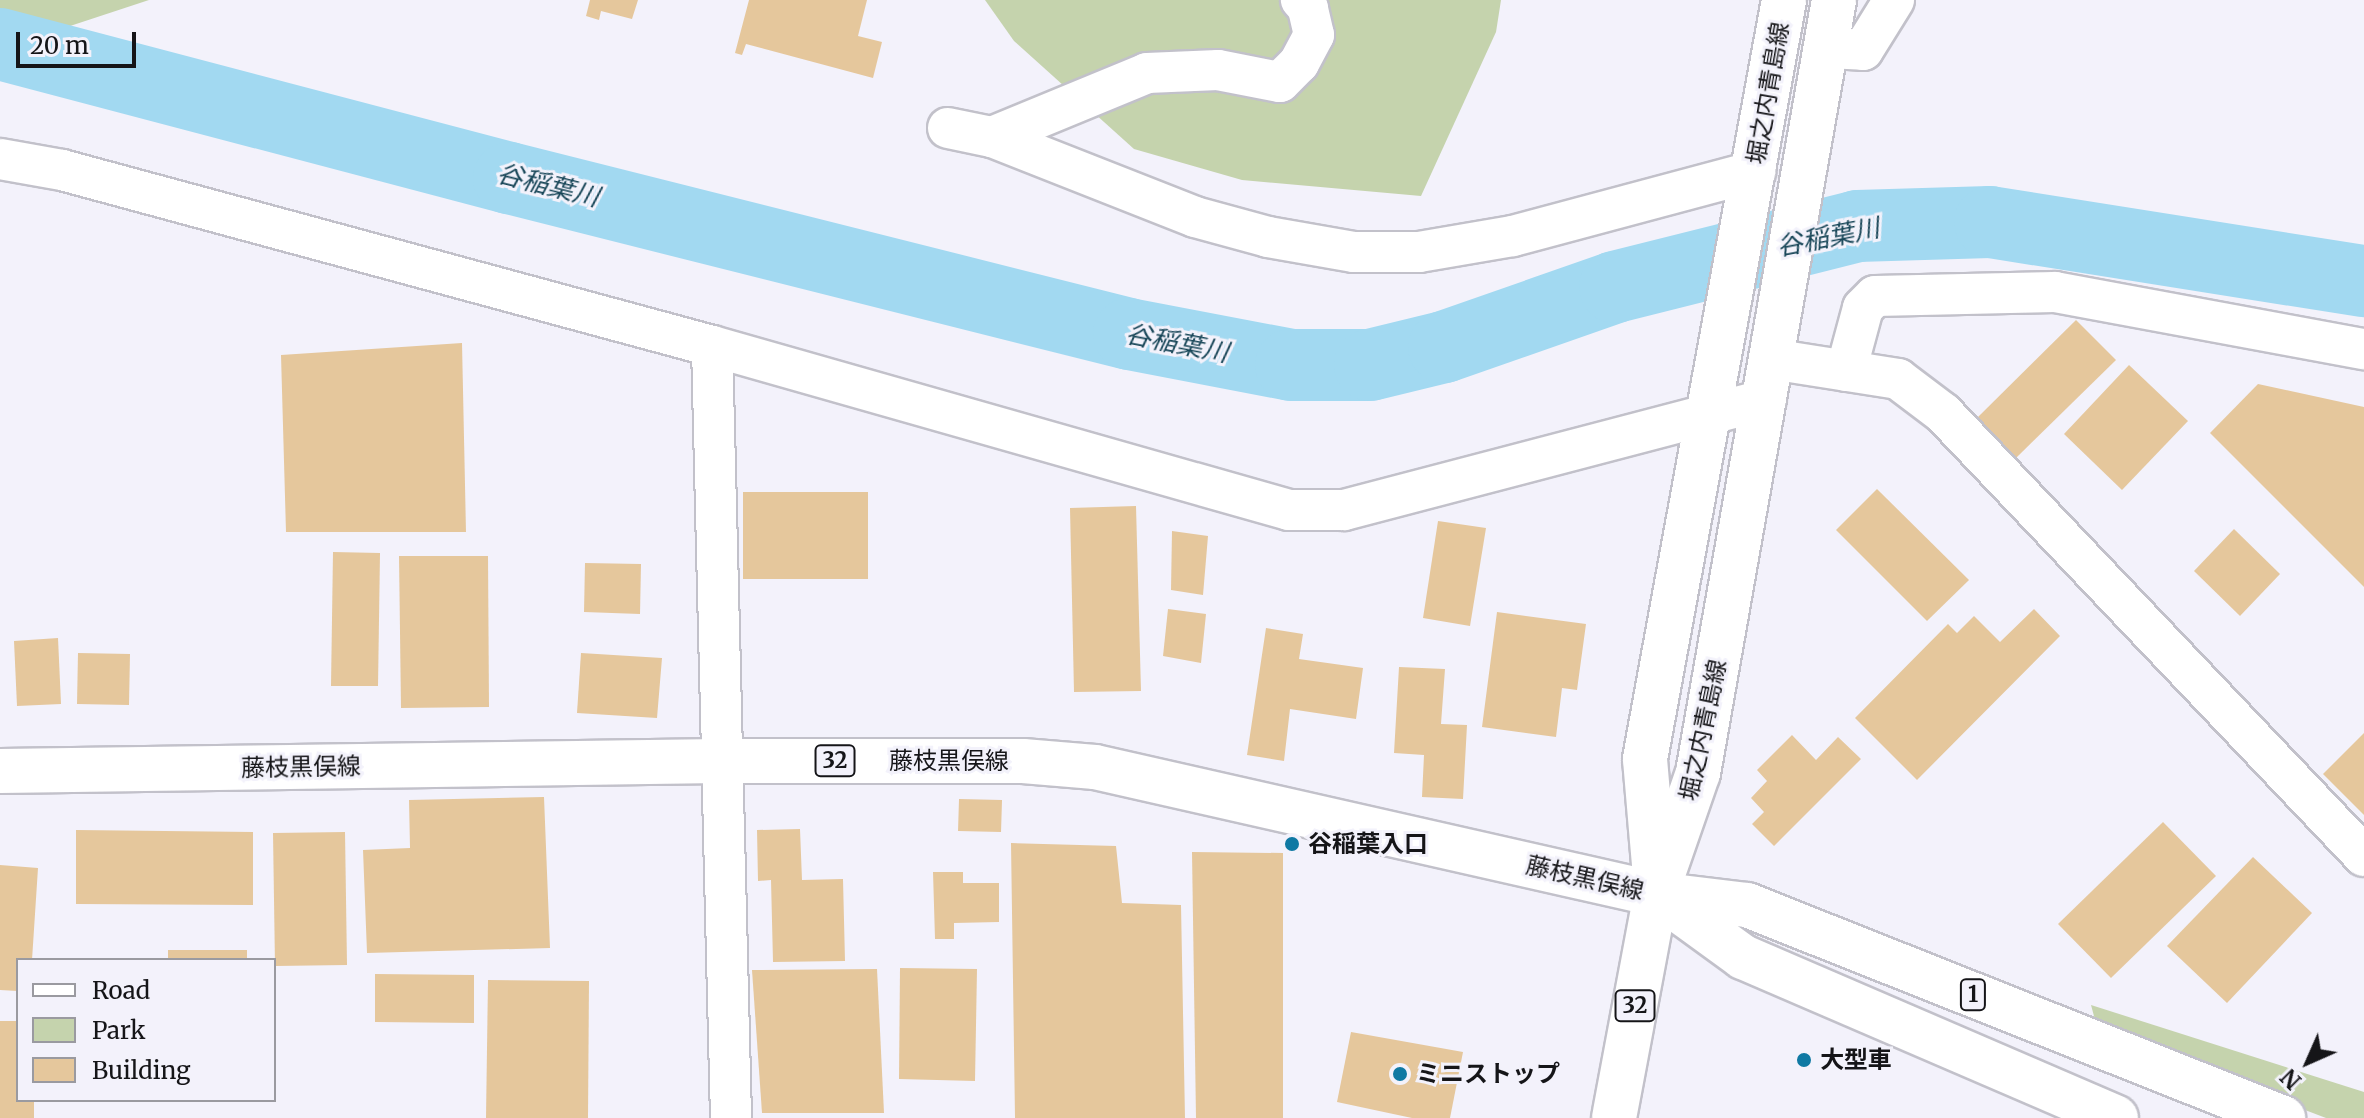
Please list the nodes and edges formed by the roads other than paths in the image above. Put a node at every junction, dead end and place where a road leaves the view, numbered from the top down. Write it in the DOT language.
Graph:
graph roads {
  1 [pos="1301,0"];
  2 [pos="1784,0"];
  3 [pos="1834,0"];
  4 [pos="1894,0"];
  5 [pos="1828,48"];
  6 [pos="948,128"];
  7 [pos="992,137"];
  8 [pos="0,159"];
  9 [pos="1752,188"];
  10 [pos="712,346"];
  11 [pos="2364,349"];
  12 [pos="1846,371"];
  13 [pos="1768,379"];
  14 [pos="1708,414"];
  15 [pos="721,761"];
  16 [pos="0,771"];
  17 [pos="2364,856"];
  18 [pos="1656,894"];
  19 [pos="731,1118"];
  20 [pos="1614,1118"];
  21 [pos="2116,1118"];
  22 [pos="2283,1118"];
  1 -- 7 [label="street"];
  2 -- 9 [label="main road, 堀之内青島線"];
  3 -- 5 [label="main road, 堀之内青島線"];
  4 -- 5 [label="street"];
  5 -- 13 [label="main road, 堀之内青島線"];
  6 -- 7 [label="street"];
  7 -- 9 [label="street"];
  8 -- 10 [label="street"];
  9 -- 14 [label="main road, 堀之内青島線"];
  10 -- 14 [label="street"];
  10 -- 15 [label="street"];
  11 -- 12 [label="street"];
  12 -- 13 [label="street"];
  12 -- 17 [label="street"];
  13 -- 14 [label="street"];
  13 -- 18 [label="main road, 堀之内青島線"];
  14 -- 18 [label="main road, 堀之内青島線"];
  15 -- 16 [label="main road, 藤枝黒俣線 / 32"];
  15 -- 18 [label="main road, 藤枝黒俣線 / 32"];
  15 -- 19 [label="street"];
  18 -- 20 [label="main road, 藤枝黒俣線 / 32"];
  18 -- 21 [label="main road, 1"];
  18 -- 22 [label="main road, 1"];
}
